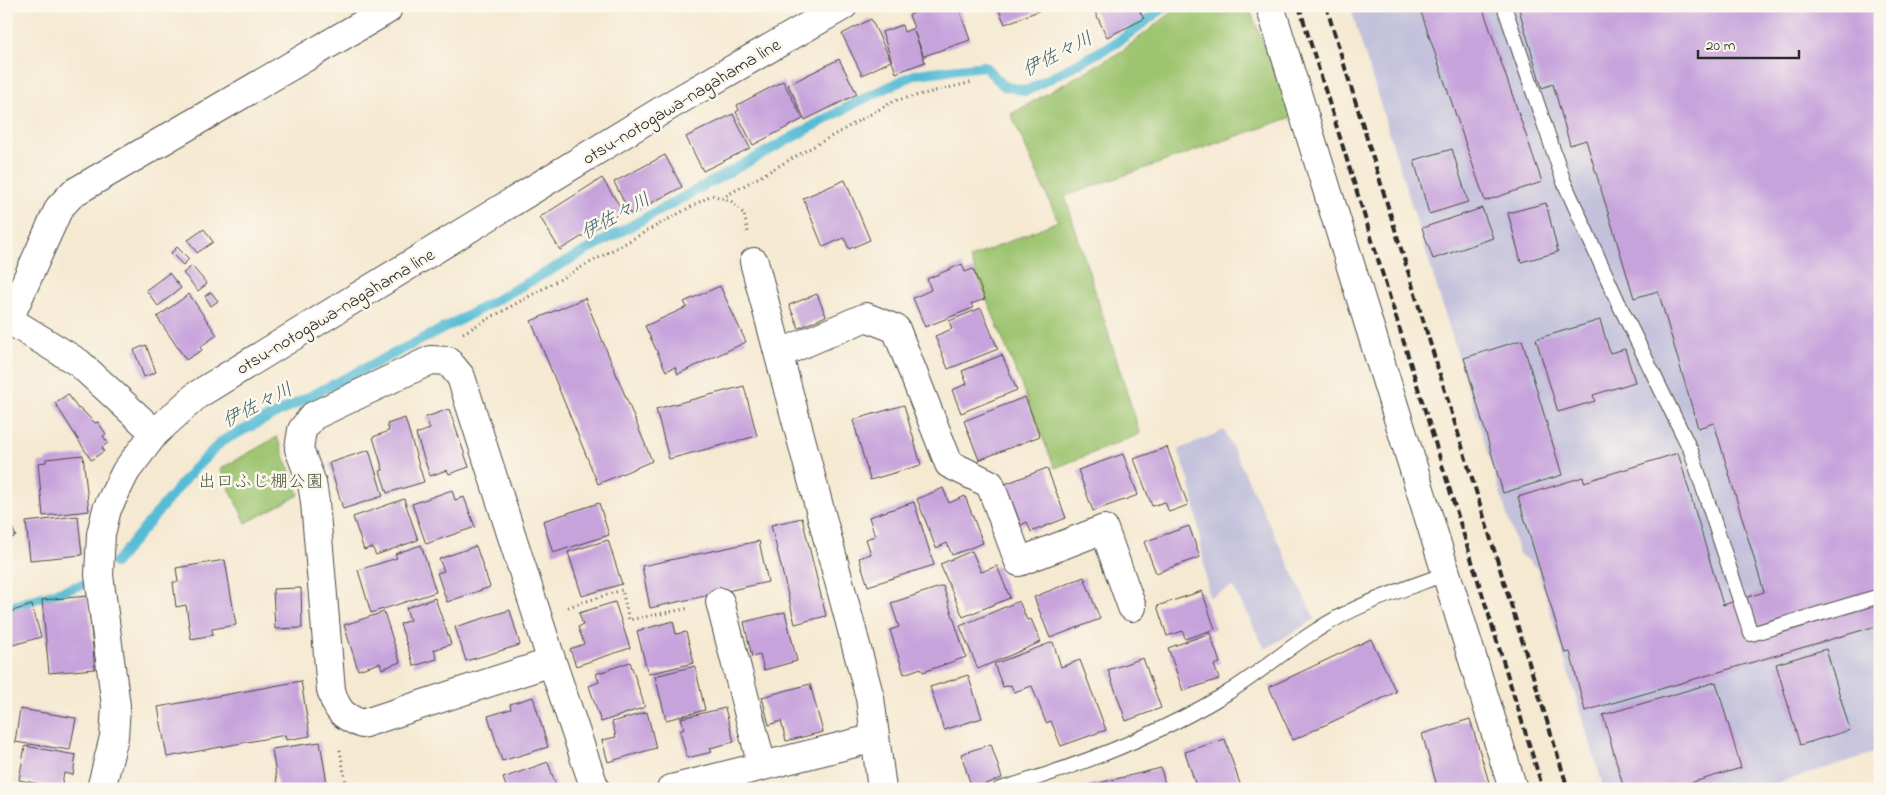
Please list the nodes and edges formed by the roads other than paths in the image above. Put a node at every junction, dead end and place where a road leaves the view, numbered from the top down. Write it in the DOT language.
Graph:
graph roads {
  1 [pos="387,6"];
  2 [pos="843,6"];
  3 [pos="1270,6"];
  4 [pos="1504,6"];
  5 [pos="754,262"];
  6 [pos="8,318"];
  7 [pos="779,354"];
  8 [pos="155,433"];
  9 [pos="1446,574"];
  10 [pos="1880,596"];
  11 [pos="720,602"];
  12 [pos="1132,607"];
  13 [pos="552,662"];
  14 [pos="875,738"];
  15 [pos="762,766"];
  16 [pos="101,789"];
  17 [pos="595,789"];
  18 [pos="671,789"];
  19 [pos="882,789"];
  20 [pos="1000,789"];
  21 [pos="1513,789"];
  1 -- 6 [label="street"];
  2 -- 8 [label="street, otsu-notogawa-nagahama line"];
  3 -- 9 [label="street"];
  4 -- 10 [label="lane"];
  5 -- 7 [label="street"];
  6 -- 8 [label="street"];
  7 -- 12 [label="street"];
  7 -- 14 [label="street"];
  8 -- 16 [label="street, otsu-notogawa-nagahama line"];
  9 -- 20 [label="lane"];
  9 -- 21 [label="street"];
  11 -- 15 [label="street"];
  13 -- 13 [label="street"];
  13 -- 17 [label="street"];
  14 -- 15 [label="street"];
  14 -- 19 [label="street"];
  15 -- 18 [label="street"];
}
